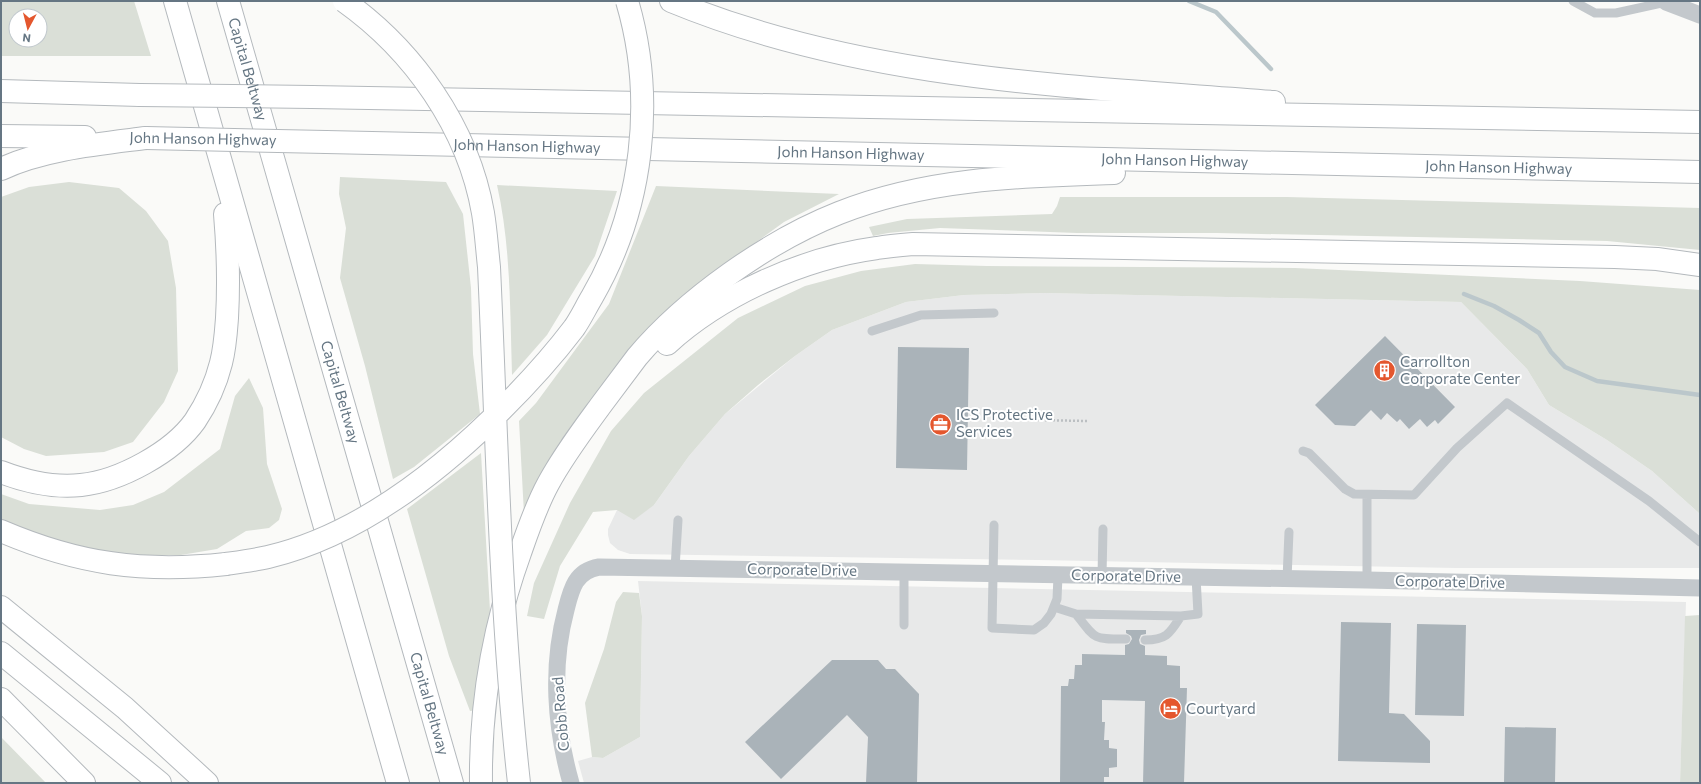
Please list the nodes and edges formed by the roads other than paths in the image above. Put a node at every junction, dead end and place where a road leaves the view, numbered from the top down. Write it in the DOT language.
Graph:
graph roads {
  1 [pos="175,1"];
  2 [pos="228,1"];
  3 [pos="344,1"];
  4 [pos="627,1"];
  5 [pos="671,1"];
  6 [pos="1573,1"];
  7 [pos="1665,1"];
  8 [pos="683,5"];
  9 [pos="1700,15"];
  10 [pos="1,91"];
  11 [pos="1496,119"];
  12 [pos="1700,122"];
  13 [pos="1,136"];
  14 [pos="146,138"];
  15 [pos="217,150"];
  16 [pos="1349,164"];
  17 [pos="1,169"];
  18 [pos="1700,172"];
  19 [pos="1700,265"];
  20 [pos="994,313"];
  21 [pos="872,331"];
  22 [pos="598,410"];
  23 [pos="1303,451"];
  24 [pos="1,472"];
  25 [pos="1367,495"];
  26 [pos="678,520"];
  27 [pos="994,525"];
  28 [pos="1103,529"];
  29 [pos="1,531"];
  30 [pos="1289,532"];
  31 [pos="1700,542"];
  32 [pos="675,568"];
  33 [pos="904,572"];
  34 [pos="993,575"];
  35 [pos="1058,576"];
  36 [pos="1102,576"];
  37 [pos="1196,577"];
  38 [pos="1287,579"];
  39 [pos="1367,580"];
  40 [pos="1700,588"];
  41 [pos="569,598"];
  42 [pos="1,607"];
  43 [pos="1054,607"];
  44 [pos="1076,614"];
  45 [pos="1181,616"];
  46 [pos="904,625"];
  47 [pos="1126,640"];
  48 [pos="1145,640"];
  49 [pos="1,652"];
  50 [pos="1,699"];
  51 [pos="84,783"];
  52 [pos="160,783"];
  53 [pos="207,783"];
  54 [pos="398,783"];
  55 [pos="452,783"];
  56 [pos="481,783"];
  57 [pos="519,783"];
  58 [pos="571,783"];
  1 -- 15 [label="highway"];
  2 -- 55 [label="highway, Capital Beltway"];
  3 -- 57 [label="highway, bridge"];
  4 -- 29 [label="highway, bridge"];
  5 -- 8 [label="highway"];
  6 -- 7 [label="lane"];
  7 -- 9 [label="street"];
  8 -- 11 [label="highway"];
  10 -- 11 [label="highway, bridge"];
  11 -- 12 [label="highway"];
  13 -- 14 [label="highway, John Hanson Highway"];
  14 -- 16 [label="highway, John Hanson Highway, bridge"];
  14 -- 17 [label="highway"];
  15 -- 24 [label="highway"];
  15 -- 54 [label="highway"];
  16 -- 18 [label="highway, John Hanson Highway"];
  16 -- 22 [label="highway"];
  19 -- 22 [label="highway"];
  20 -- 21 [label="lane"];
  22 -- 56 [label="highway"];
  23 -- 25 [label="lane"];
  25 -- 31 [label="lane"];
  25 -- 39 [label="lane"];
  26 -- 32 [label="lane"];
  27 -- 34 [label="lane"];
  28 -- 36 [label="lane"];
  30 -- 38 [label="lane"];
  32 -- 33 [label="street, Corporate Drive"];
  32 -- 41 [label="street, Corporate Drive"];
  33 -- 34 [label="street, Corporate Drive"];
  33 -- 46 [label="lane"];
  34 -- 35 [label="street, Corporate Drive"];
  34 -- 43 [label="lane"];
  35 -- 36 [label="street, Corporate Drive"];
  35 -- 43 [label="lane"];
  36 -- 37 [label="street, Corporate Drive"];
  37 -- 38 [label="street, Corporate Drive"];
  37 -- 45 [label="lane"];
  38 -- 39 [label="street, Corporate Drive"];
  39 -- 40 [label="street, Corporate Drive"];
  41 -- 58 [label="street, Cobb Road"];
  42 -- 53 [label="highway"];
  43 -- 44 [label="lane"];
  44 -- 45 [label="lane"];
  44 -- 47 [label="lane"];
  45 -- 48 [label="lane"];
  49 -- 52 [label="highway"];
  50 -- 51 [label="highway"];
}
